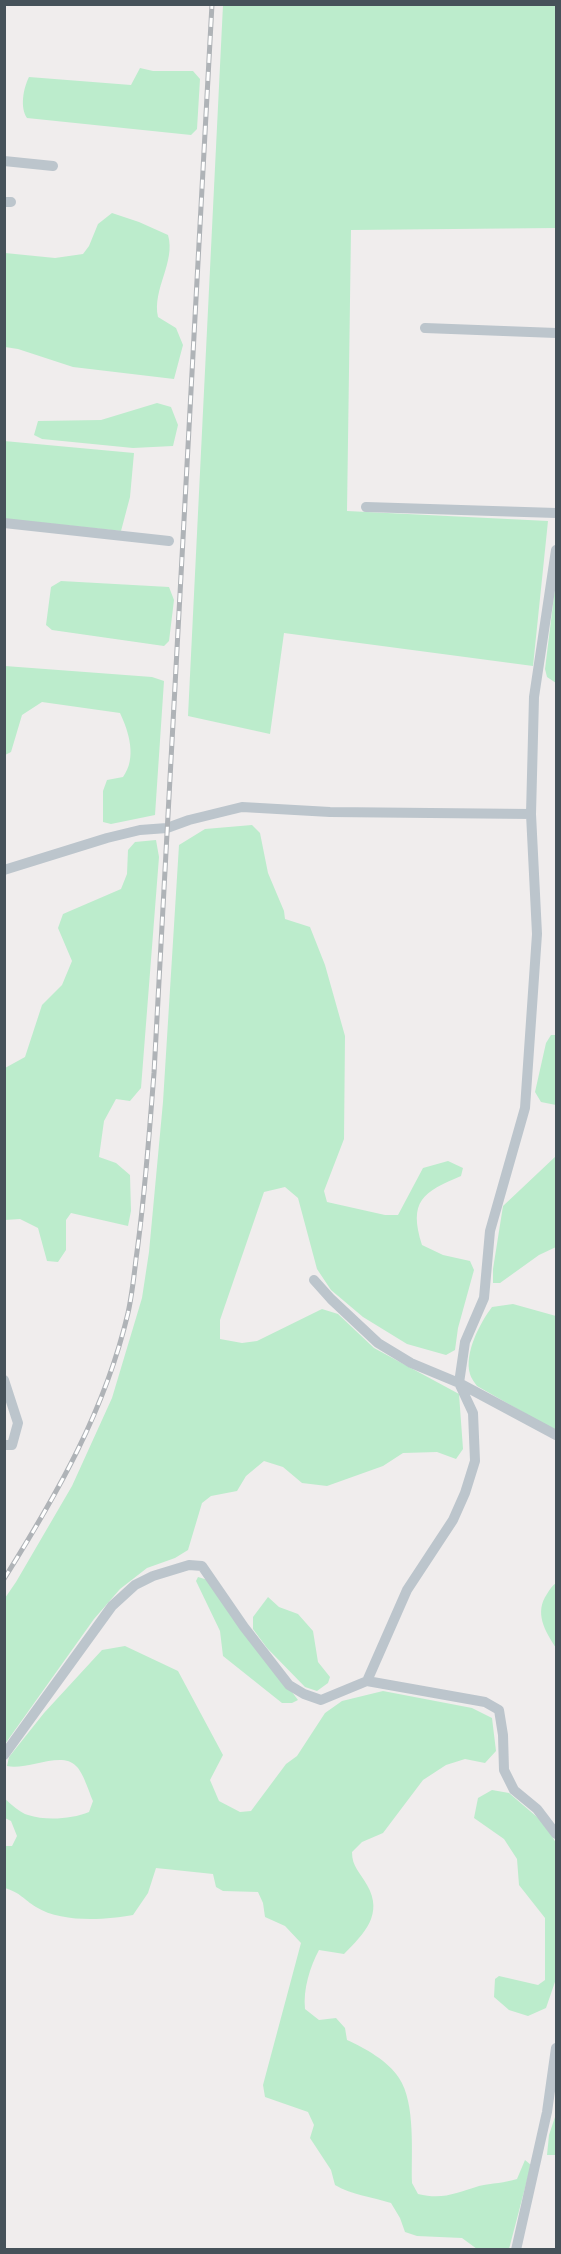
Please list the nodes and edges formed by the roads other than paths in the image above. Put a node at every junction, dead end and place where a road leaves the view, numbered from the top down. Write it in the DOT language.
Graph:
graph roads {
  1 [pos="4,161"];
  2 [pos="53,166"];
  3 [pos="425,327"];
  4 [pos="556,333"];
  5 [pos="366,507"];
  6 [pos="556,513"];
  7 [pos="4,523"];
  8 [pos="169,541"];
  9 [pos="556,550"];
  10 [pos="531,814"];
  11 [pos="4,870"];
  12 [pos="314,1280"];
  13 [pos="4,1380"];
  14 [pos="459,1383"];
  15 [pos="556,1435"];
  16 [pos="4,1445"];
  17 [pos="367,1681"];
  18 [pos="4,1755"];
  19 [pos="556,1834"];
  20 [pos="556,2048"];
  21 [pos="516,2250"];
  1 -- 2 [label="street"];
  3 -- 4 [label="street"];
  5 -- 6 [label="street"];
  7 -- 8 [label="street"];
  9 -- 10 [label="street"];
  10 -- 11 [label="street"];
  10 -- 14 [label="street"];
  12 -- 14 [label="street"];
  13 -- 16 [label="street"];
  14 -- 15 [label="street"];
  14 -- 17 [label="street"];
  17 -- 18 [label="street"];
  17 -- 19 [label="street"];
  20 -- 21 [label="street"];
}
